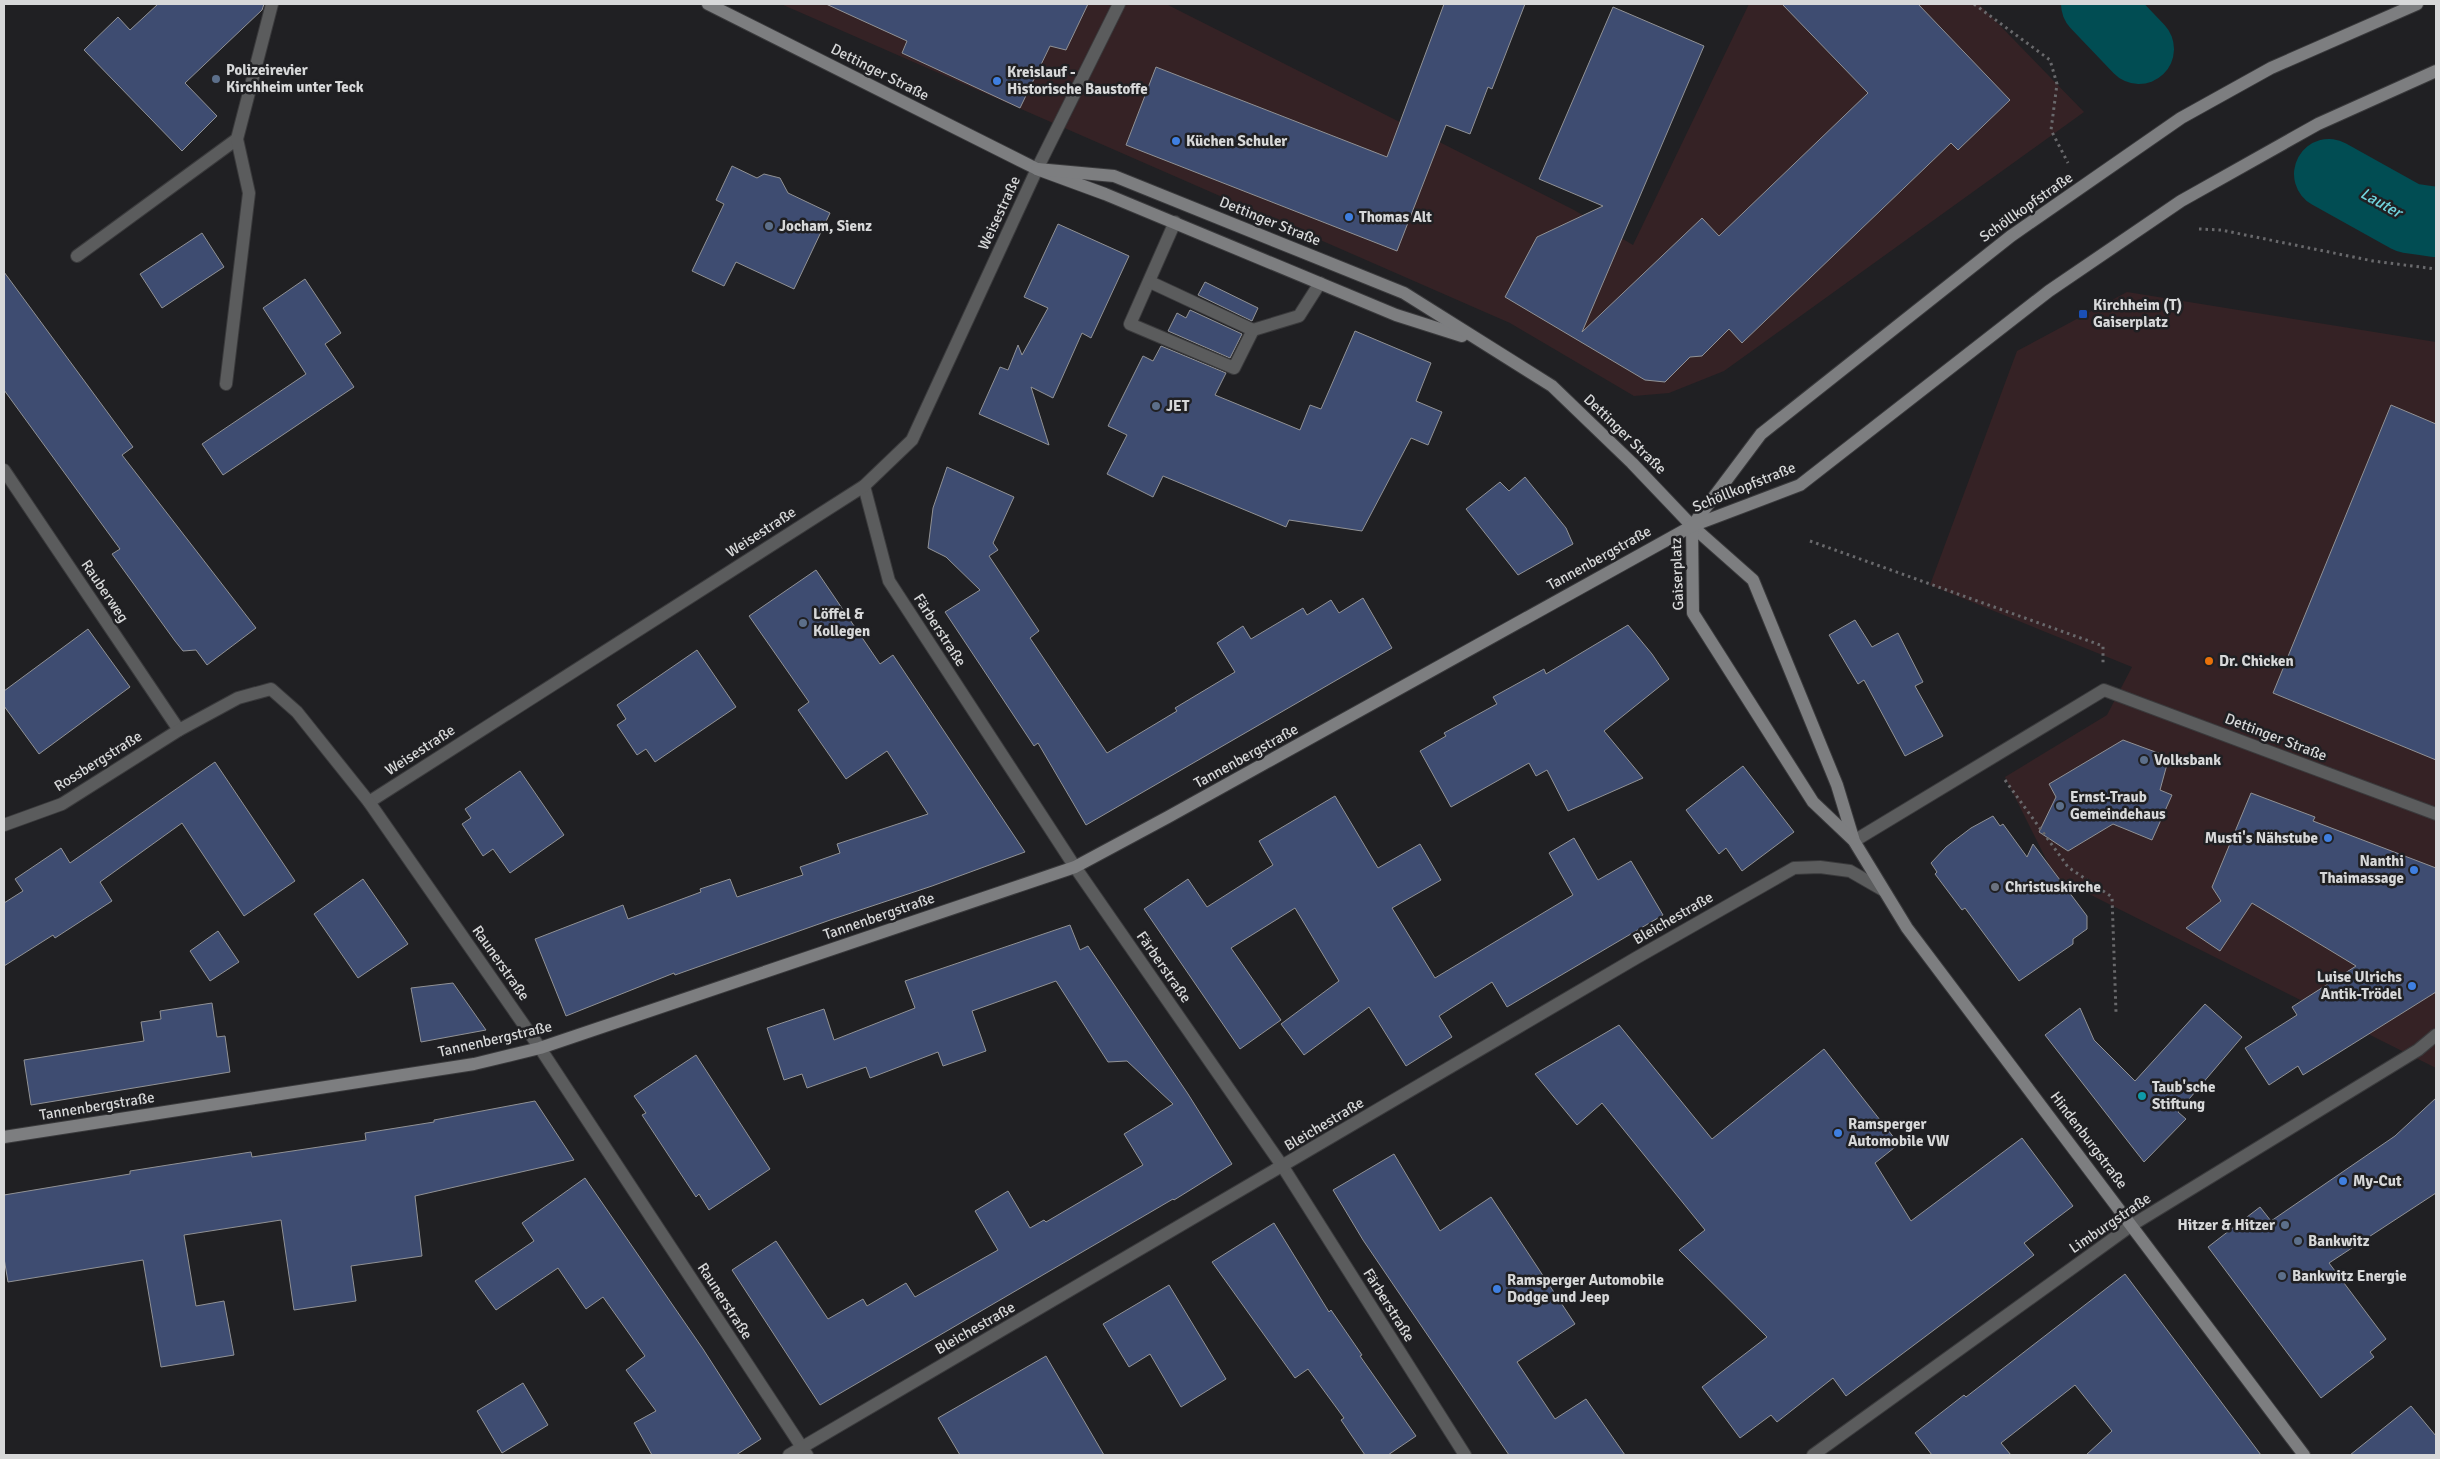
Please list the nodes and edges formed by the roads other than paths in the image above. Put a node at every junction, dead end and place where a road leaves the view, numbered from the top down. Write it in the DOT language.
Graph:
graph roads {
  1 [pos="272,4"];
  2 [pos="708,4"];
  3 [pos="1119,4"];
  4 [pos="2417,4"];
  5 [pos="2436,71"];
  6 [pos="237,139"];
  7 [pos="1037,169"];
  8 [pos="1175,222"];
  9 [pos="77,256"];
  10 [pos="1150,282"];
  11 [pos="1320,283"];
  12 [pos="1253,330"];
  13 [pos="1478,341"];
  14 [pos="226,384"];
  15 [pos="4,470"];
  16 [pos="864,486"];
  17 [pos="1692,526"];
  18 [pos="179,730"];
  19 [pos="369,802"];
  20 [pos="2436,814"];
  21 [pos="4,825"];
  22 [pos="1854,841"];
  23 [pos="1075,867"];
  24 [pos="1883,890"];
  25 [pos="2436,1035"];
  26 [pos="540,1048"];
  27 [pos="4,1137"];
  28 [pos="1283,1167"];
  29 [pos="2132,1225"];
  30 [pos="804,1452"];
  31 [pos="789,1455"];
  32 [pos="1465,1455"];
  33 [pos="1813,1455"];
  34 [pos="2304,1455"];
  1 -- 6 [label="street"];
  2 -- 7 [label="main road, Dettinger Straße"];
  3 -- 7 [label="street, Weisestraße"];
  4 -- 17 [label="main road, Schöllkopfstraße"];
  5 -- 17 [label="main road, Schöllkopfstraße"];
  6 -- 9 [label="street"];
  6 -- 14 [label="street"];
  7 -- 8 [label="main road, Dettinger Straße"];
  7 -- 13 [label="main road, Dettinger Straße"];
  7 -- 16 [label="street, Weisestraße"];
  8 -- 10 [label="street"];
  8 -- 11 [label="main road, Dettinger Straße"];
  10 -- 12 [label="street"];
  10 -- 12 [label="street"];
  11 -- 12 [label="street"];
  11 -- 13 [label="main road, Dettinger Straße"];
  13 -- 17 [label="main road, Dettinger Straße"];
  15 -- 18 [label="street, Rauberweg"];
  16 -- 19 [label="street, Weisestraße"];
  16 -- 23 [label="street, Färberstraße"];
  17 -- 22 [label="main road, Gaiserplatz"];
  17 -- 22 [label="main road, Gaiserplatz"];
  17 -- 23 [label="main road, Tannenbergstraße"];
  18 -- 19 [label="street, Raunerstraße"];
  18 -- 21 [label="street, Rossbergstraße"];
  19 -- 26 [label="street, Raunerstraße"];
  20 -- 22 [label="street, Dettinger Straße"];
  22 -- 24 [label="main road, Hindenburgstraße"];
  23 -- 26 [label="main road, Tannenbergstraße"];
  23 -- 28 [label="street, Färberstraße"];
  24 -- 28 [label="street, Bleichestraße"];
  24 -- 29 [label="main road, Hindenburgstraße"];
  25 -- 29 [label="street, Limburgstraße"];
  26 -- 27 [label="main road, Tannenbergstraße"];
  26 -- 30 [label="street, Raunerstraße"];
  28 -- 30 [label="street, Bleichestraße"];
  28 -- 32 [label="street, Färberstraße"];
  29 -- 33 [label="street, Limburgstraße"];
  29 -- 34 [label="main road, Hindenburgstraße"];
  30 -- 31 [label="street, Bleichestraße"];
}
